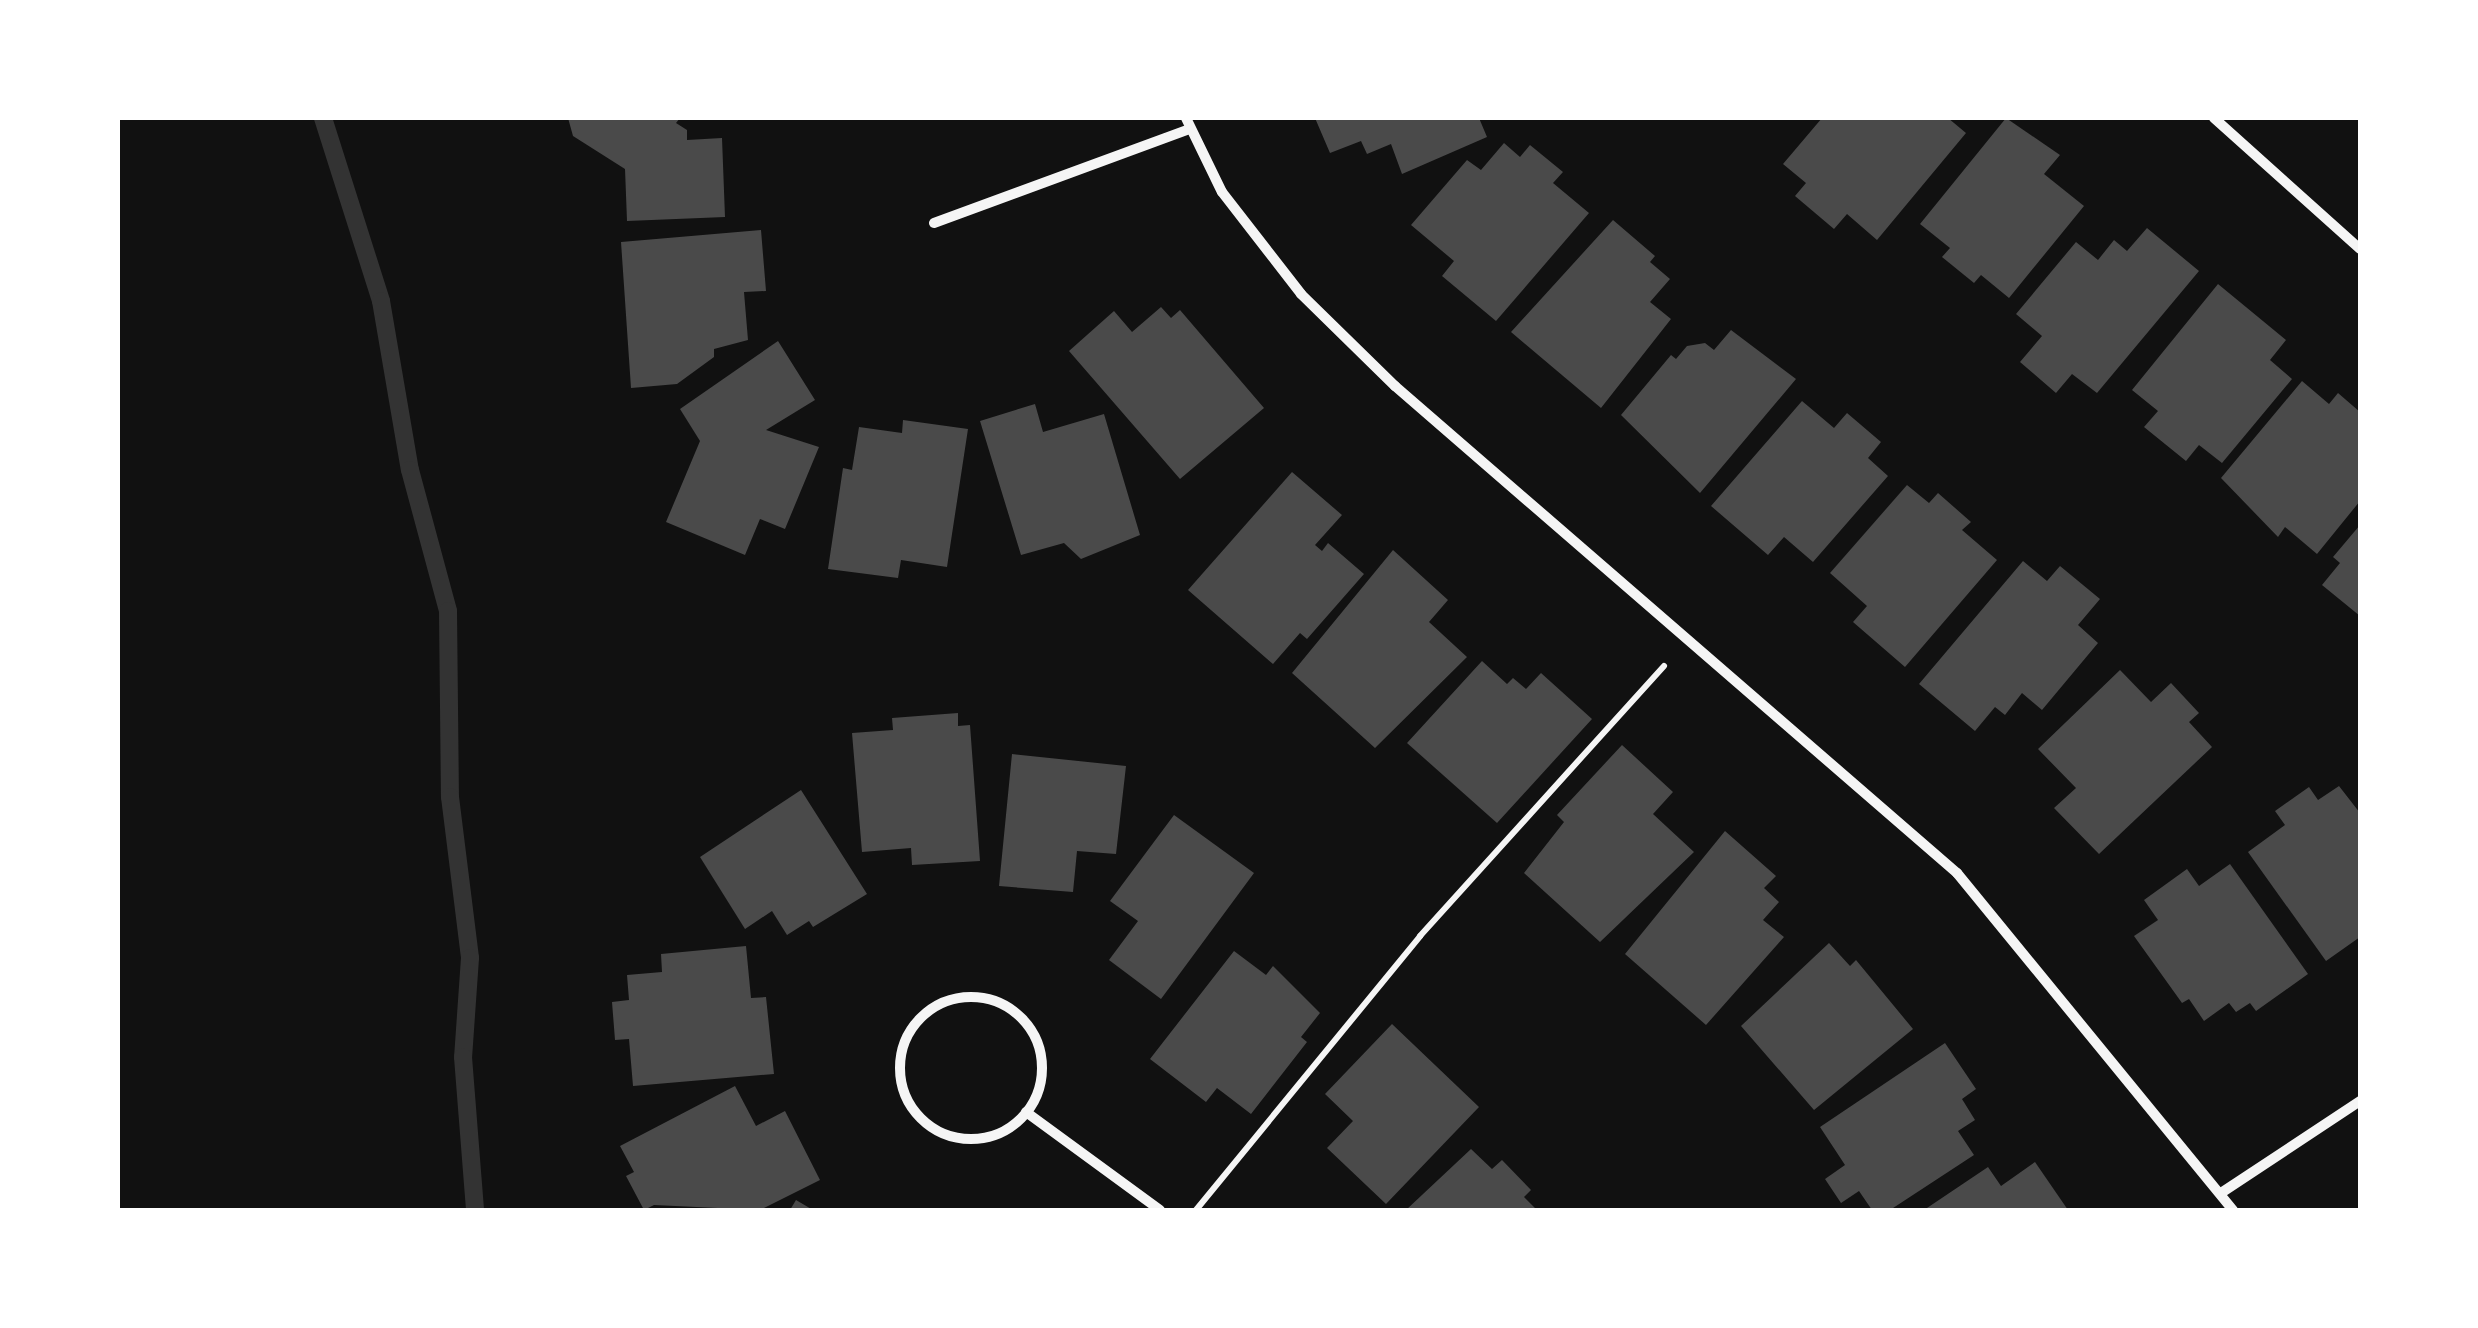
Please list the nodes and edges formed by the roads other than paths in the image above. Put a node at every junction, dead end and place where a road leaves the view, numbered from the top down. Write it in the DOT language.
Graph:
graph roads {
  1 [pos="2214,118"];
  2 [pos="1187,123"];
  3 [pos="934,223"];
  4 [pos="2360,249"];
  5 [pos="2360,1101"];
  6 [pos="1026,1112"];
  7 [pos="2221,1193"];
  8 [pos="1160,1210"];
  9 [pos="2232,1210"];
  1 -- 4 [label="street"];
  2 -- 3 [label="street"];
  2 -- 7 [label="street"];
  5 -- 7 [label="street"];
  6 -- 6 [label="street"];
  6 -- 8 [label="street"];
  7 -- 9 [label="street"];
}
